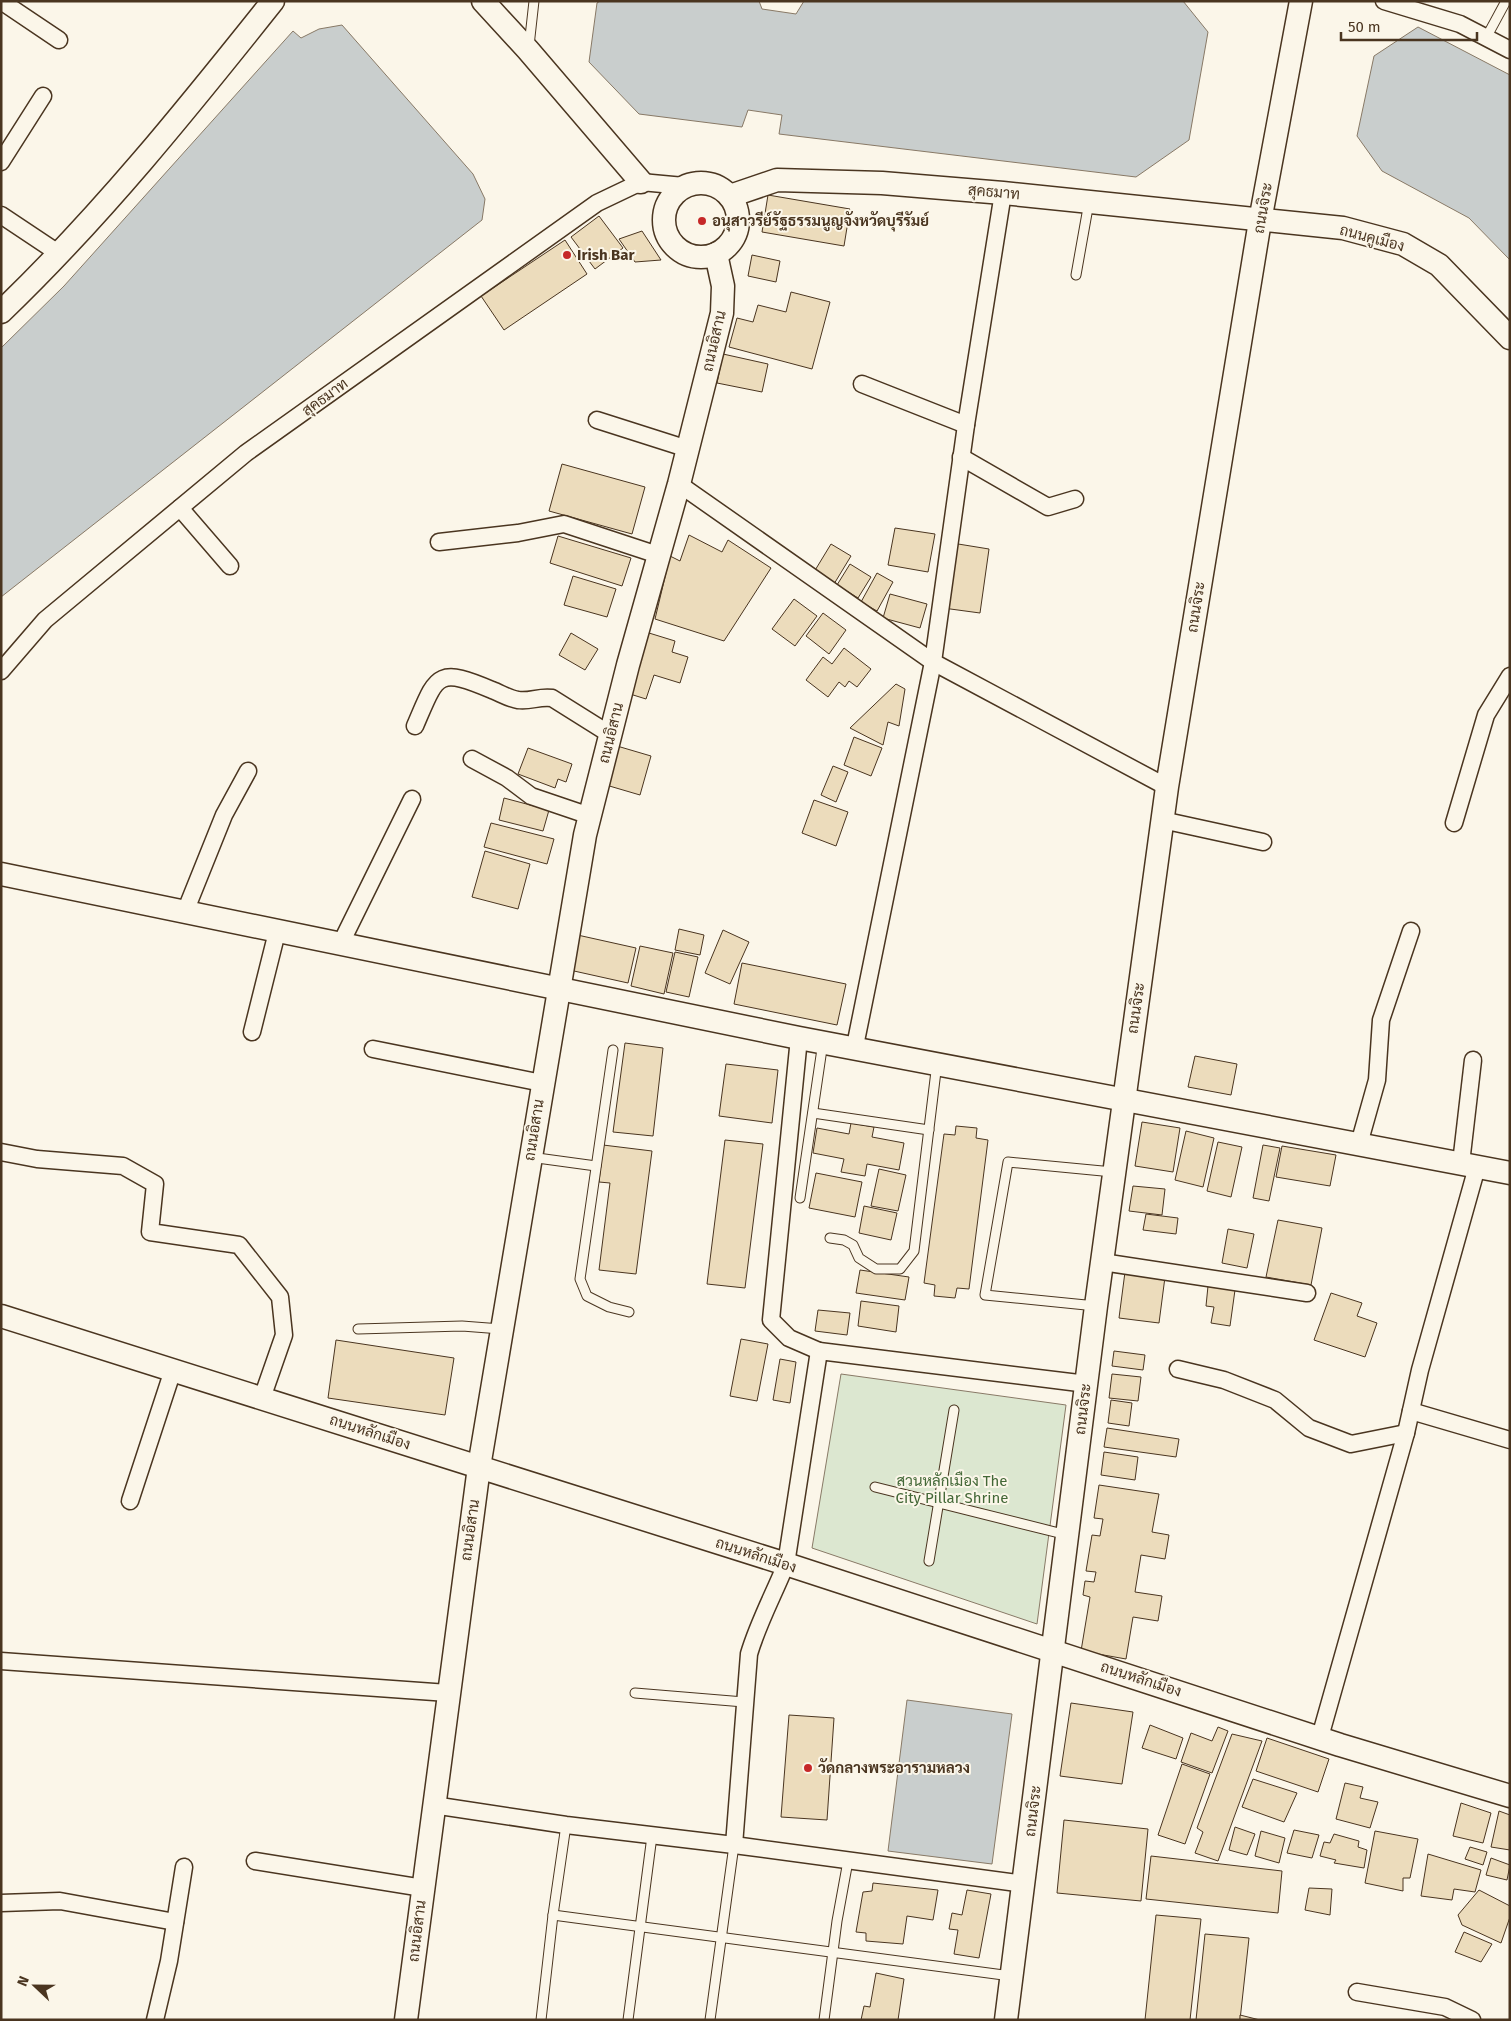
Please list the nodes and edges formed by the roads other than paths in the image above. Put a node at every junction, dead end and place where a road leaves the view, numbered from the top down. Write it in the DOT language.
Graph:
graph roads {
  1 [pos="1,1"];
  2 [pos="273,1"];
  3 [pos="483,1"];
  4 [pos="534,1"];
  5 [pos="1301,1"];
  6 [pos="1384,1"];
  7 [pos="1506,1"];
  8 [pos="1486,38"];
  9 [pos="59,40"];
  10 [pos="528,50"];
  11 [pos="1510,50"];
  12 [pos="43,96"];
  13 [pos="1,162"];
  14 [pos="641,182"];
  15 [pos="684,186"];
  16 [pos="1003,193"];
  17 [pos="730,196"];
  18 [pos="1089,202"];
  19 [pos="1,215"];
  20 [pos="1260,221"];
  21 [pos="58,253"];
  22 [pos="716,254"];
  23 [pos="1076,275"];
  24 [pos="1,312"];
  25 [pos="1510,338"];
  26 [pos="862,384"];
  27 [pos="597,420"];
  28 [pos="966,425"];
  29 [pos="688,449"];
  30 [pos="961,457"];
  31 [pos="679,484"];
  32 [pos="1075,499"];
  33 [pos="180,508"];
  34 [pos="439,542"];
  35 [pos="658,554"];
  36 [pos="230,566"];
  37 [pos="933,662"];
  38 [pos="1,671"];
  39 [pos="1510,676"];
  40 [pos="415,726"];
  41 [pos="610,735"];
  42 [pos="472,759"];
  43 [pos="248,770"];
  44 [pos="1166,787"];
  45 [pos="412,799"];
  46 [pos="590,816"];
  47 [pos="1162,820"];
  48 [pos="1454,824"];
  49 [pos="1264,842"];
  50 [pos="1,874"];
  51 [pos="185,912"];
  52 [pos="1410,931"];
  53 [pos="277,932"];
  54 [pos="340,945"];
  55 [pos="558,989"];
  56 [pos="252,1032"];
  57 [pos="799,1038"];
  58 [pos="822,1041"];
  59 [pos="854,1046"];
  60 [pos="373,1049"];
  61 [pos="613,1050"];
  62 [pos="1473,1060"];
  63 [pos="937,1063"];
  64 [pos="542,1083"];
  65 [pos="1123,1098"];
  66 [pos="813,1113"];
  67 [pos="928,1130"];
  68 [pos="1359,1144"];
  69 [pos="1,1152"];
  70 [pos="530,1157"];
  71 [pos="1469,1165"];
  72 [pos="596,1166"];
  73 [pos="1114,1172"];
  74 [pos="1510,1173"];
  75 [pos="800,1198"];
  76 [pos="830,1238"];
  77 [pos="1102,1262"];
  78 [pos="1307,1292"];
  79 [pos="1096,1306"];
  80 [pos="629,1312"];
  81 [pos="1,1316"];
  82 [pos="358,1329"];
  83 [pos="502,1329"];
  84 [pos="819,1352"];
  85 [pos="1178,1369"];
  86 [pos="173,1370"];
  87 [pos="1087,1384"];
  88 [pos="262,1398"];
  89 [pos="954,1410"];
  90 [pos="1411,1412"];
  91 [pos="1406,1433"];
  92 [pos="1510,1440"];
  93 [pos="479,1467"];
  94 [pos="875,1487"];
  95 [pos="130,1502"];
  96 [pos="940,1503"];
  97 [pos="1068,1535"];
  98 [pos="929,1561"];
  99 [pos="786,1564"];
  100 [pos="1053,1650"];
  101 [pos="1,1661"];
  102 [pos="448,1693"];
  103 [pos="635,1693"];
  104 [pos="744,1702"];
  105 [pos="1320,1737"];
  106 [pos="1510,1796"];
  107 [pos="433,1805"];
  108 [pos="566,1825"];
  109 [pos="652,1836"];
  110 [pos="734,1845"];
  111 [pos="255,1861"];
  112 [pos="848,1861"];
  113 [pos="184,1867"];
  114 [pos="1024,1884"];
  115 [pos="423,1888"];
  116 [pos="1,1903"];
  117 [pos="553,1915"];
  118 [pos="175,1922"];
  119 [pos="639,1926"];
  120 [pos="722,1937"];
  121 [pos="833,1952"];
  122 [pos="1011,1976"];
  123 [pos="1357,1992"];
  124 [pos="155,2020"];
  125 [pos="406,2020"];
  126 [pos="542,2020"];
  127 [pos="628,2020"];
  128 [pos="710,2020"];
  129 [pos="824,2020"];
  130 [pos="1006,2020"];
  131 [pos="1472,2020"];
  1 -- 9 [label="street"];
  2 -- 21 [label="street"];
  3 -- 10 [label="street"];
  4 -- 10 [label="lane"];
  5 -- 20 [label="street, ถนนจิระ"];
  6 -- 8 [label="street"];
  7 -- 8 [label="lane"];
  8 -- 11 [label="street"];
  10 -- 14 [label="street"];
  12 -- 13 [label="street"];
  14 -- 15 [label="street"];
  14 -- 33 [label="street, สุคธมาท"];
  15 -- 17 [label="street"];
  15 -- 22 [label="street"];
  16 -- 17 [label="street, สุคธมาท"];
  16 -- 18 [label="street, สุคธมาท"];
  16 -- 28 [label="street"];
  17 -- 22 [label="street"];
  18 -- 20 [label="street, สุคธมาท"];
  18 -- 23 [label="lane"];
  19 -- 21 [label="street"];
  20 -- 25 [label="street, ถนนคูเมือง"];
  20 -- 44 [label="street, ถนนจิระ"];
  21 -- 24 [label="street"];
  22 -- 29 [label="street, ถนนอิสาน"];
  26 -- 28 [label="street"];
  27 -- 29 [label="street"];
  28 -- 30 [label="street"];
  29 -- 31 [label="street, ถนนอิสาน"];
  30 -- 32 [label="street"];
  30 -- 37 [label="street"];
  31 -- 35 [label="street, ถนนอิสาน"];
  31 -- 37 [label="street"];
  33 -- 36 [label="street"];
  33 -- 38 [label="street, สุคธมาท"];
  34 -- 35 [label="street"];
  35 -- 41 [label="street, ถนนอิสาน"];
  37 -- 44 [label="street"];
  37 -- 59 [label="street"];
  39 -- 48 [label="street"];
  40 -- 41 [label="street"];
  41 -- 46 [label="street, ถนนอิสาน"];
  42 -- 46 [label="street"];
  43 -- 51 [label="street"];
  44 -- 47 [label="street, ถนนจิระ"];
  45 -- 54 [label="street"];
  46 -- 55 [label="street, ถนนอิสาน"];
  47 -- 49 [label="street"];
  47 -- 65 [label="street, ถนนจิระ"];
  50 -- 51 [label="street"];
  51 -- 53 [label="street"];
  52 -- 68 [label="street"];
  53 -- 54 [label="street"];
  53 -- 56 [label="street"];
  54 -- 55 [label="street"];
  55 -- 57 [label="street"];
  55 -- 64 [label="street, ถนนอิสาน"];
  57 -- 58 [label="street"];
  57 -- 84 [label="street"];
  58 -- 59 [label="street"];
  58 -- 66 [label="lane"];
  59 -- 63 [label="street"];
  60 -- 64 [label="street"];
  61 -- 72 [label="lane"];
  62 -- 71 [label="street"];
  63 -- 65 [label="street"];
  63 -- 67 [label="lane"];
  64 -- 70 [label="street, ถนนอิสาน"];
  65 -- 68 [label="street"];
  65 -- 73 [label="street, ถนนจิระ"];
  66 -- 67 [label="lane"];
  66 -- 75 [label="lane"];
  67 -- 76 [label="lane"];
  68 -- 71 [label="street"];
  69 -- 88 [label="street"];
  70 -- 72 [label="lane"];
  70 -- 83 [label="street, ถนนอิสาน"];
  71 -- 74 [label="street"];
  71 -- 90 [label="street"];
  72 -- 80 [label="lane"];
  73 -- 77 [label="street, ถนนจิระ"];
  73 -- 79 [label="lane"];
  77 -- 78 [label="street"];
  77 -- 79 [label="street, ถนนจิระ"];
  79 -- 87 [label="street, ถนนจิระ"];
  81 -- 86 [label="street, ถนนหลักเมือง"];
  82 -- 83 [label="lane"];
  83 -- 93 [label="street, ถนนอิสาน"];
  84 -- 87 [label="street"];
  84 -- 99 [label="street"];
  85 -- 91 [label="street"];
  86 -- 88 [label="street, ถนนหลักเมือง"];
  86 -- 95 [label="street"];
  87 -- 97 [label="street, ถนนจิระ"];
  88 -- 93 [label="street, ถนนหลักเมือง"];
  89 -- 96 [label="lane"];
  90 -- 91 [label="street"];
  90 -- 92 [label="street"];
  91 -- 105 [label="street"];
  93 -- 99 [label="street, ถนนหลักเมือง"];
  93 -- 102 [label="street, ถนนอิสาน"];
  94 -- 96 [label="lane"];
  96 -- 97 [label="lane"];
  96 -- 98 [label="lane"];
  97 -- 100 [label="street, ถนนจิระ"];
  99 -- 100 [label="street, ถนนหลักเมือง"];
  99 -- 104 [label="street"];
  100 -- 105 [label="street, ถนนหลักเมือง"];
  100 -- 114 [label="street, ถนนจิระ"];
  101 -- 102 [label="street"];
  102 -- 107 [label="street, ถนนอิสาน"];
  103 -- 104 [label="lane"];
  104 -- 110 [label="street"];
  105 -- 106 [label="street, ถนนหลักเมือง"];
  107 -- 108 [label="street"];
  107 -- 115 [label="street, ถนนอิสาน"];
  108 -- 109 [label="street"];
  108 -- 117 [label="lane"];
  109 -- 110 [label="street"];
  109 -- 119 [label="lane"];
  110 -- 112 [label="street"];
  110 -- 120 [label="lane"];
  111 -- 115 [label="street"];
  112 -- 114 [label="street"];
  112 -- 121 [label="lane"];
  113 -- 118 [label="street"];
  114 -- 122 [label="street, ถนนจิระ"];
  115 -- 125 [label="street, ถนนอิสาน"];
  116 -- 118 [label="street"];
  117 -- 119 [label="lane"];
  117 -- 126 [label="lane"];
  118 -- 124 [label="street"];
  119 -- 120 [label="lane"];
  119 -- 127 [label="lane"];
  120 -- 121 [label="lane"];
  120 -- 128 [label="lane"];
  121 -- 122 [label="lane"];
  121 -- 129 [label="lane"];
  122 -- 130 [label="street, ถนนจิระ"];
  123 -- 131 [label="street"];
}
